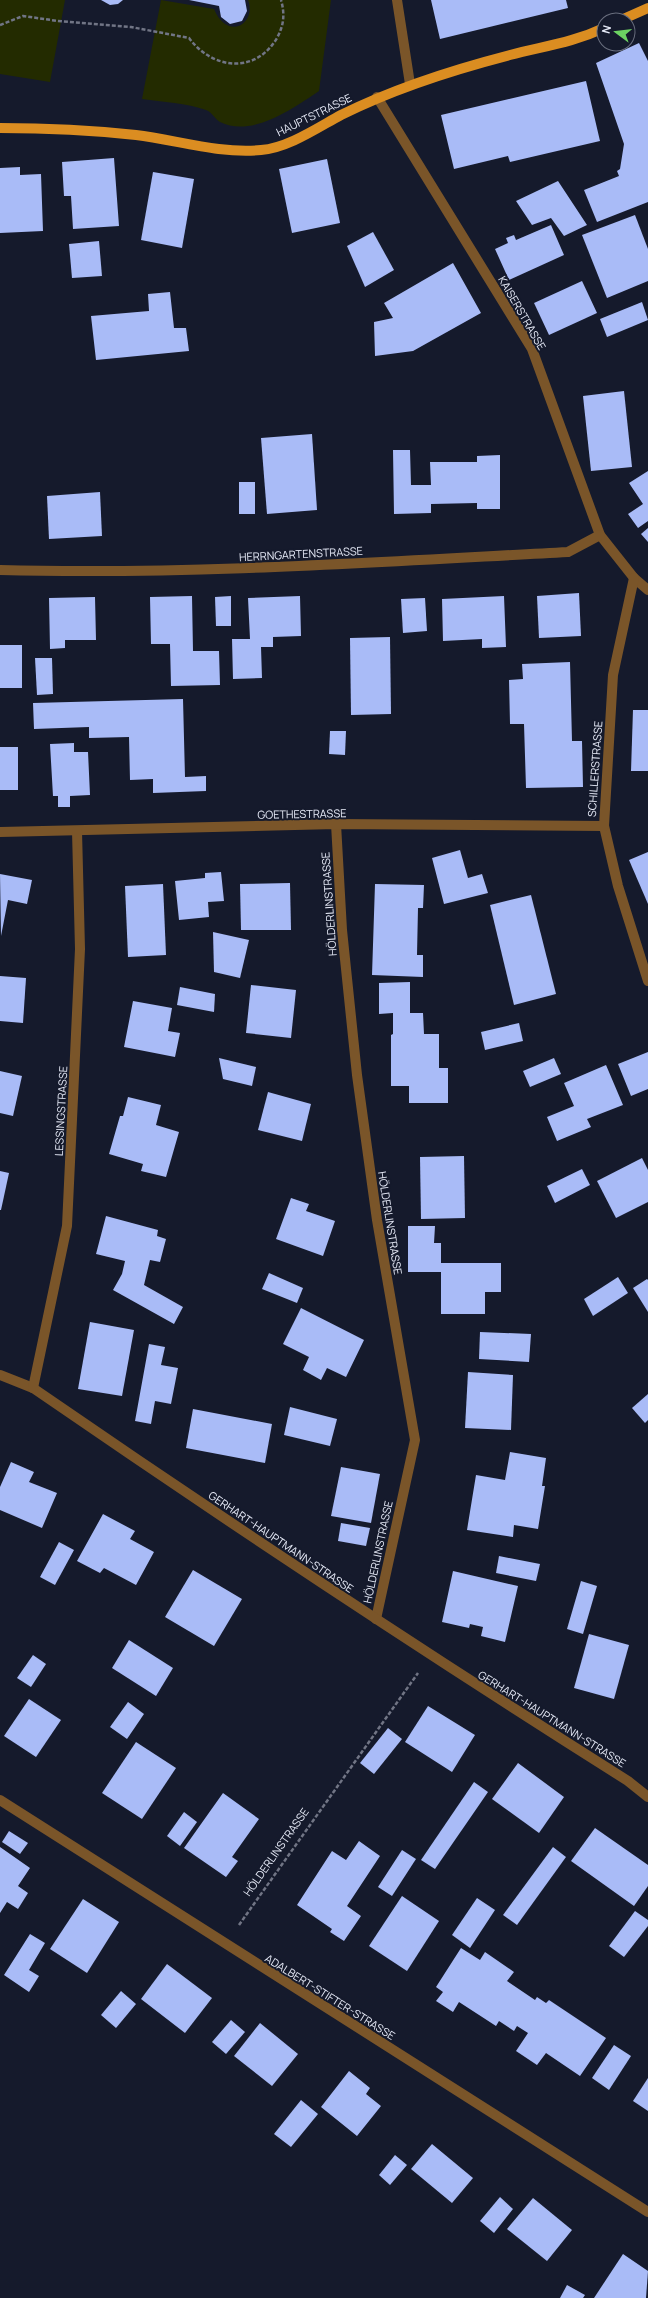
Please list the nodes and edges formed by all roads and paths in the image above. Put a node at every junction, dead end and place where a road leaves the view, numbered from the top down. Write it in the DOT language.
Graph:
graph roads {
  1 [pos="281,0"];
  2 [pos="397,0"];
  3 [pos="648,8"];
  4 [pos="636,13"];
  5 [pos="0,25"];
  6 [pos="596,32"];
  7 [pos="410,84"];
  8 [pos="377,97"];
  9 [pos="0,128"];
  10 [pos="600,535"];
  11 [pos="0,570"];
  12 [pos="634,578"];
  13 [pos="648,590"];
  14 [pos="336,824"];
  15 [pos="604,826"];
  16 [pos="77,831"];
  17 [pos="0,832"];
  18 [pos="648,981"];
  19 [pos="0,1375"];
  20 [pos="34,1388"];
  21 [pos="376,1620"];
  22 [pos="430,1656"];
  23 [pos="648,1797"];
  24 [pos="0,1800"];
  25 [pos="225,1944"];
  26 [pos="648,2212"];
  1 -- 5 [label="path"];
  2 -- 7 [label="street"];
  3 -- 4 [label="main road"];
  6 -- 7 [label="main road, HAUPTSTRASSE"];
  7 -- 8 [label="main road, HAUPTSTRASSE"];
  8 -- 9 [label="main road, HAUPTSTRASSE"];
  8 -- 10 [label="street, KAISERSTRASSE"];
  10 -- 11 [label="street, HERRNGARTENSTRASSE"];
  10 -- 12 [label="street, KAISERSTRASSE"];
  12 -- 13 [label="street, KAISERSTRASSE"];
  12 -- 15 [label="street, SCHILLERSTRASSE"];
  14 -- 15 [label="street, GOETHESTRASSE"];
  14 -- 16 [label="street, GOETHESTRASSE"];
  14 -- 21 [label="street, HÖLDERLINSTRASSE"];
  15 -- 18 [label="street, SCHILLERSTRASSE"];
  16 -- 17 [label="street, GOETHESTRASSE"];
  16 -- 20 [label="street, LESSINGSTRASSE"];
  19 -- 20 [label="street, GERHART-HAUPTMANN-STRASSE"];
  20 -- 21 [label="street, GERHART-HAUPTMANN-STRASSE"];
  21 -- 22 [label="street, GERHART-HAUPTMANN-STRASSE"];
  22 -- 23 [label="street, GERHART-HAUPTMANN-STRASSE"];
  22 -- 25 [label="path, HÖLDERLINSTRASSE"];
  24 -- 25 [label="street, ADALBERT-STIFTER-STRASSE"];
  25 -- 26 [label="street, ADALBERT-STIFTER-STRASSE"];
}
